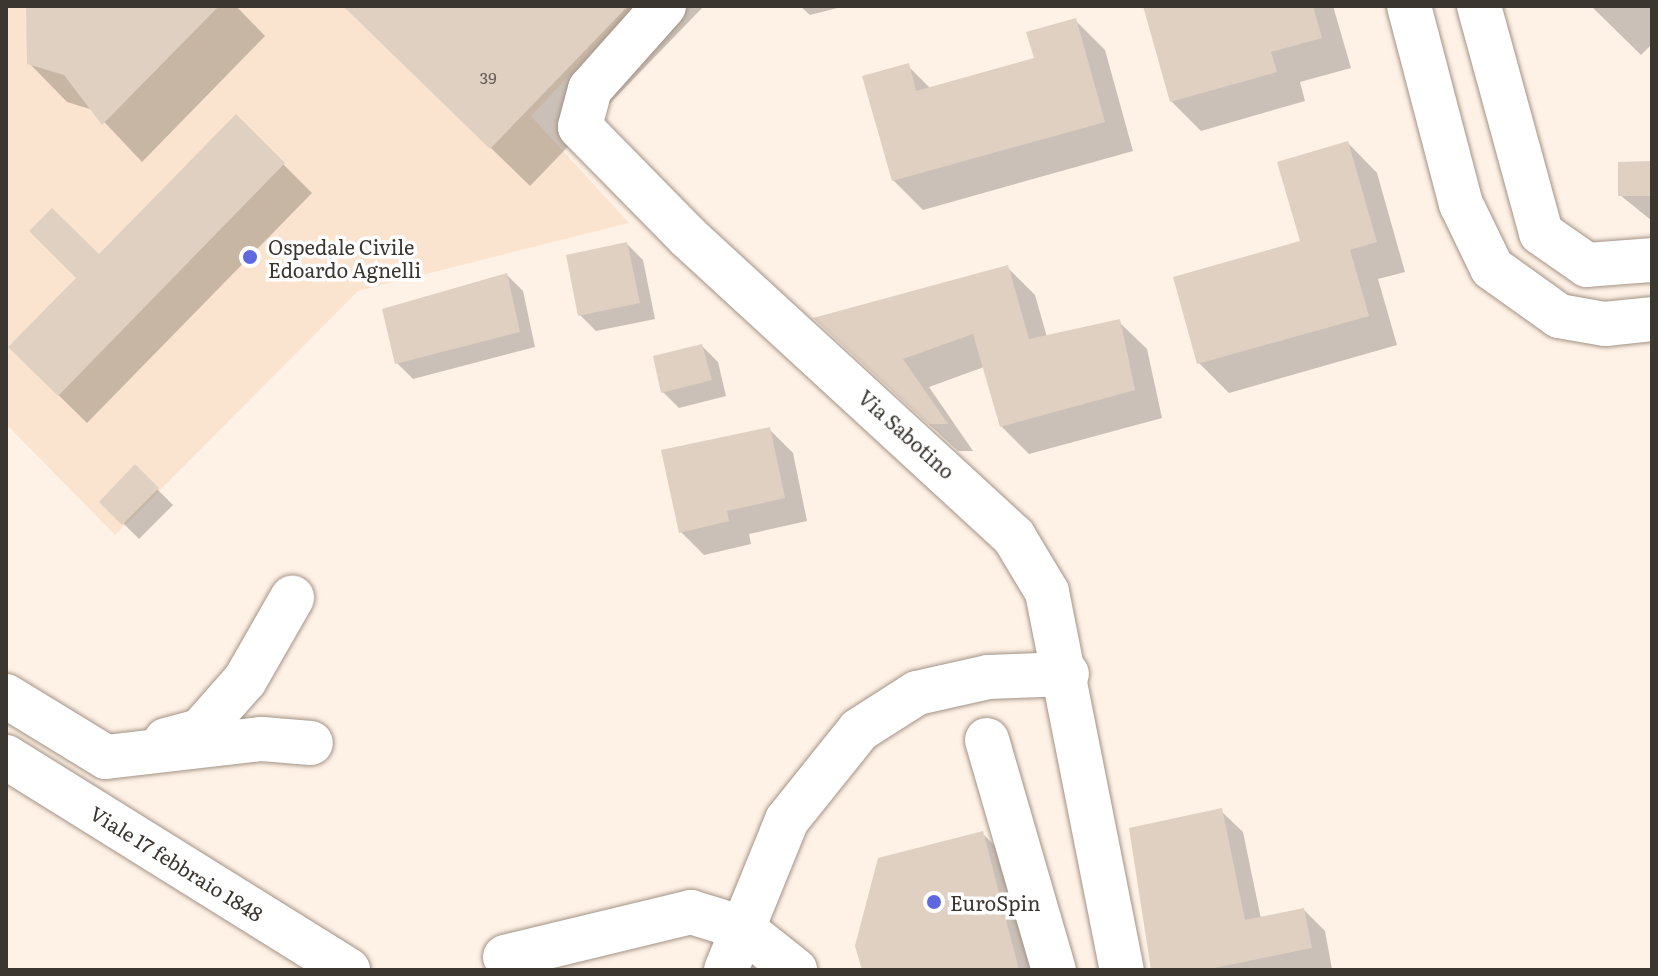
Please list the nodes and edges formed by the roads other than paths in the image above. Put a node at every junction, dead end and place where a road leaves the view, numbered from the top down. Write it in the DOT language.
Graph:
graph roads {
  1 [pos="664,6"];
  2 [pos="1409,6"];
  3 [pos="1479,6"];
  4 [pos="1507,124"];
  5 [pos="1445,140"];
  6 [pos="1652,260"];
  7 [pos="1652,319"];
  8 [pos="292,598"];
  9 [pos="1067,674"];
  10 [pos="6,696"];
  11 [pos="987,740"];
  12 [pos="311,743"];
  13 [pos="6,757"];
  14 [pos="106,757"];
  15 [pos="742,928"];
  16 [pos="505,957"];
  17 [pos="348,970"];
  18 [pos="726,970"];
  19 [pos="795,970"];
  20 [pos="1054,970"];
  21 [pos="1122,970"];
  1 -- 9 [label="street, Via Sabotino"];
  2 -- 5 [label="street"];
  3 -- 4 [label="street"];
  4 -- 5 [label="street"];
  4 -- 6 [label="street"];
  5 -- 7 [label="street"];
  8 -- 14 [label="street"];
  9 -- 15 [label="street"];
  9 -- 21 [label="street, Via Sabotino"];
  10 -- 14 [label="street"];
  11 -- 20 [label="street"];
  12 -- 14 [label="street"];
  13 -- 17 [label="street, Viale 17 febbraio 1848"];
  15 -- 16 [label="street"];
  15 -- 18 [label="street"];
  15 -- 19 [label="street"];
}
